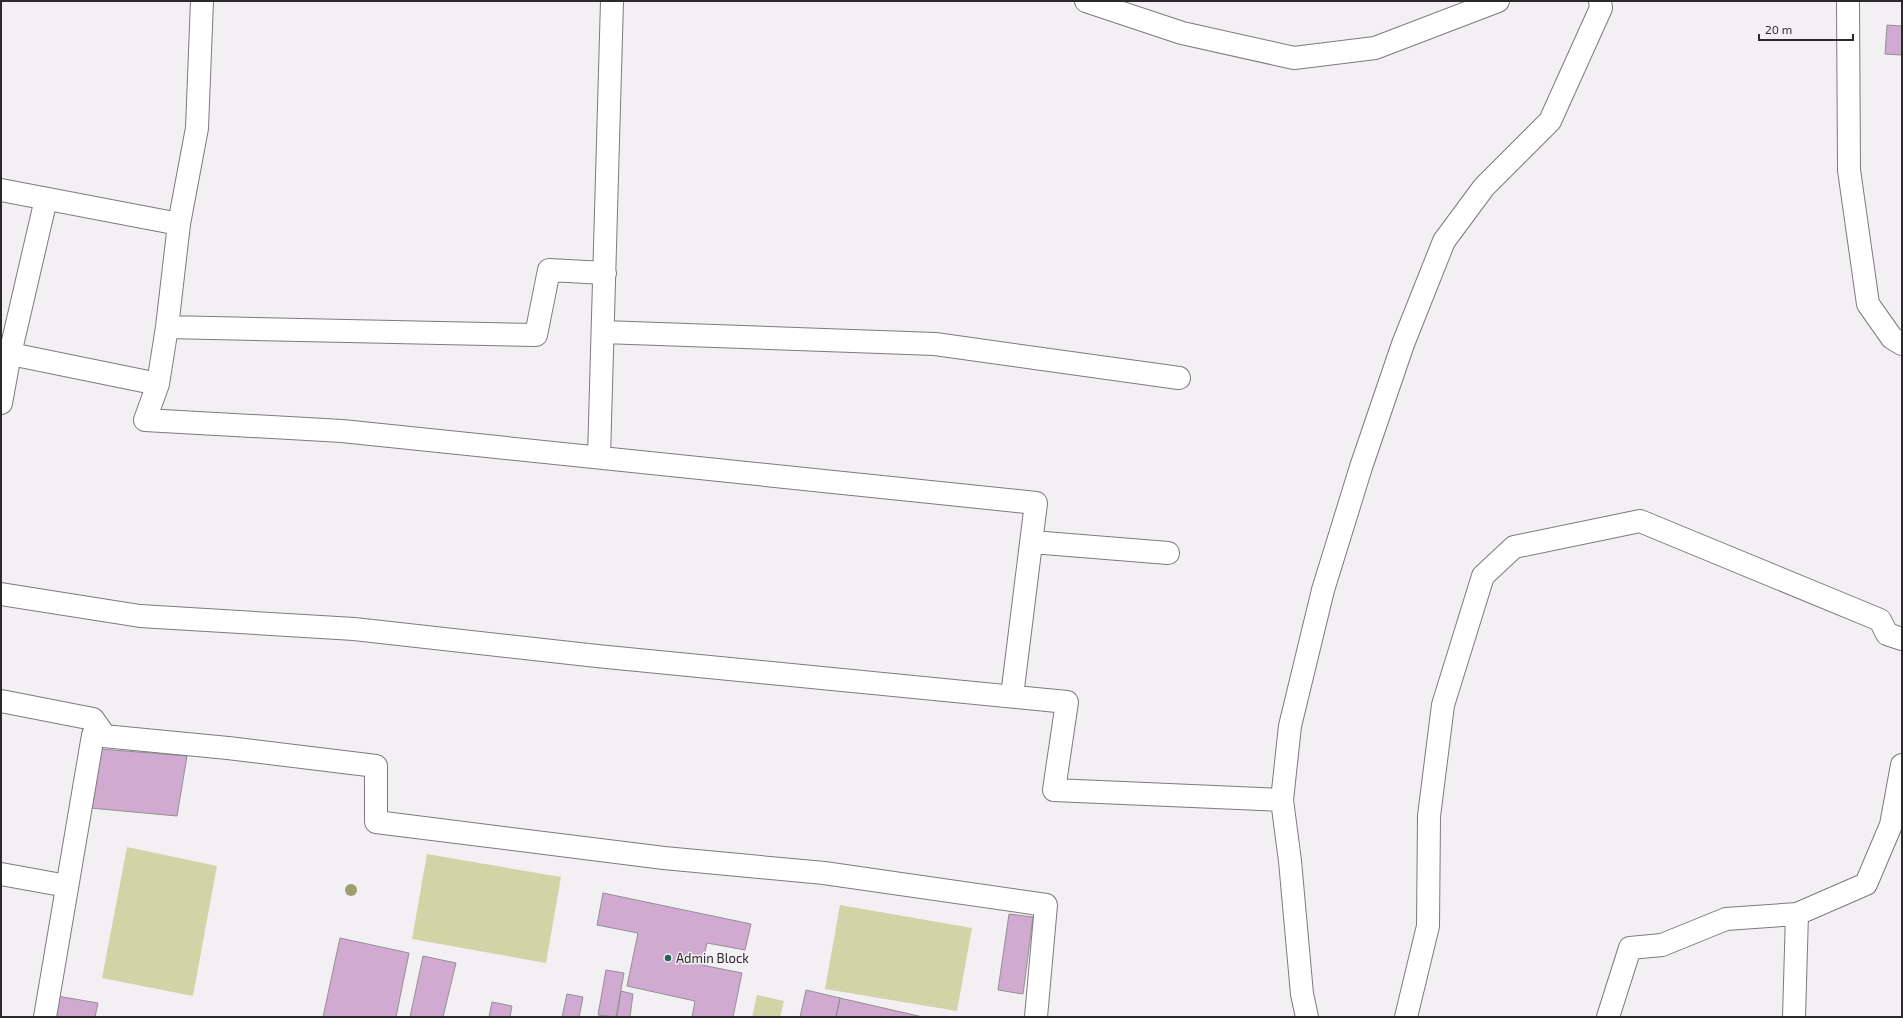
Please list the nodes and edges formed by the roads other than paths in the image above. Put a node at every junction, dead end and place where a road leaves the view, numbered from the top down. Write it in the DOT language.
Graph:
graph roads {
  1 [pos="202,1"];
  2 [pos="612,1"];
  3 [pos="1086,1"];
  4 [pos="1498,1"];
  5 [pos="1600,1"];
  6 [pos="1848,1"];
  7 [pos="1,190"];
  8 [pos="46,199"];
  9 [pos="179,224"];
  10 [pos="605,273"];
  11 [pos="167,326"];
  12 [pos="603,332"];
  13 [pos="1902,344"];
  14 [pos="6,353"];
  15 [pos="1179,378"];
  16 [pos="158,384"];
  17 [pos="1,403"];
  18 [pos="599,457"];
  19 [pos="1032,542"];
  20 [pos="1168,553"];
  21 [pos="1,594"];
  22 [pos="1902,639"];
  23 [pos="1012,696"];
  24 [pos="1,701"];
  25 [pos="105,736"];
  26 [pos="1902,765"];
  27 [pos="1282,800"];
  28 [pos="1,874"];
  29 [pos="67,886"];
  30 [pos="1797,914"];
  31 [pos="45,1017"];
  32 [pos="1036,1017"];
  33 [pos="1307,1017"];
  34 [pos="1406,1017"];
  35 [pos="1608,1017"];
  36 [pos="1794,1017"];
  1 -- 9 [label="street"];
  2 -- 10 [label="street"];
  3 -- 4 [label="street"];
  5 -- 27 [label="street"];
  6 -- 13 [label="street"];
  7 -- 8 [label="street"];
  8 -- 9 [label="street"];
  8 -- 14 [label="street"];
  9 -- 11 [label="street"];
  10 -- 11 [label="street"];
  10 -- 12 [label="street"];
  11 -- 16 [label="street"];
  12 -- 15 [label="street"];
  12 -- 18 [label="street"];
  14 -- 16 [label="street"];
  14 -- 17 [label="street"];
  16 -- 18 [label="street"];
  18 -- 19 [label="street"];
  19 -- 20 [label="street"];
  19 -- 23 [label="street"];
  21 -- 23 [label="street"];
  22 -- 34 [label="street"];
  23 -- 27 [label="street"];
  24 -- 25 [label="street"];
  25 -- 29 [label="street"];
  25 -- 32 [label="street"];
  26 -- 30 [label="street"];
  27 -- 33 [label="street"];
  28 -- 29 [label="street"];
  29 -- 31 [label="street"];
  30 -- 35 [label="street"];
  30 -- 36 [label="street"];
}
